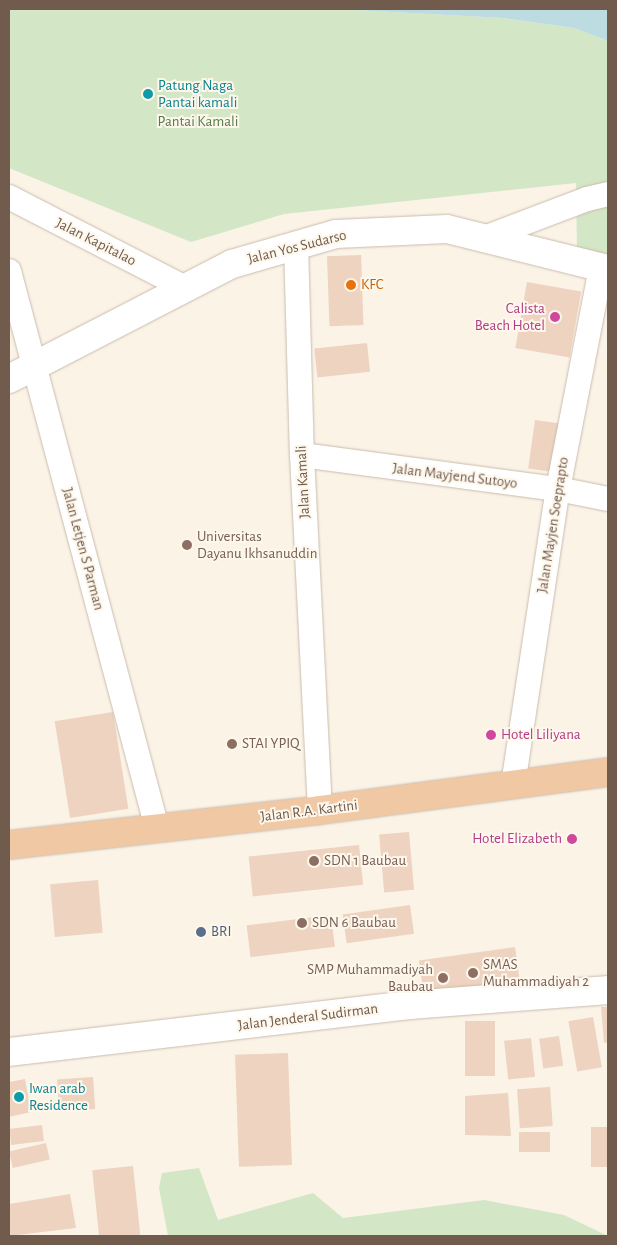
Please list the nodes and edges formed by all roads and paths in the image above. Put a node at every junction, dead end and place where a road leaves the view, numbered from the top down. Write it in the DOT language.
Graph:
graph roads {
  1 [pos="608,194"];
  2 [pos="9,197"];
  3 [pos="487,237"];
  4 [pos="296,244"];
  5 [pos="604,268"];
  6 [pos="9,271"];
  7 [pos="183,287"];
  8 [pos="34,364"];
  9 [pos="9,379"];
  10 [pos="302,455"];
  11 [pos="558,489"];
  12 [pos="608,499"];
  13 [pos="608,772"];
  14 [pos="513,785"];
  15 [pos="320,810"];
  16 [pos="157,828"];
  17 [pos="9,845"];
  18 [pos="608,990"];
  19 [pos="9,1052"];
  1 -- 3 [label="street"];
  2 -- 7 [label="street, Jalan Kapitalao"];
  3 -- 4 [label="street, Jalan Yos Sudarso"];
  3 -- 5 [label="street, Jalan Yos Sudarso"];
  4 -- 7 [label="street, Jalan Yos Sudarso"];
  4 -- 10 [label="street, Jalan Kamali"];
  5 -- 11 [label="street, Jalan Mayjen Soeprapto"];
  6 -- 8 [label="street, Jalan Letjen S Parman"];
  7 -- 8 [label="street, Jalan Yos Sudarso"];
  8 -- 9 [label="street, Jalan Yos Sudarso"];
  8 -- 16 [label="street, Jalan Letjen S Parman"];
  10 -- 11 [label="street, Jalan Mayjend Sutoyo"];
  10 -- 15 [label="street, Jalan Kamali"];
  11 -- 12 [label="street, Jalan Mayjend Sutoyo"];
  11 -- 14 [label="street, Jalan Mayjen Soeprapto"];
  13 -- 14 [label="highway, Jalan R.A. Kartini"];
  14 -- 15 [label="highway, Jalan R.A. Kartini"];
  15 -- 16 [label="highway, Jalan R.A. Kartini"];
  16 -- 17 [label="highway, Jalan R.A. Kartini"];
  18 -- 19 [label="street, Jalan Jenderal Sudirman"];
}
